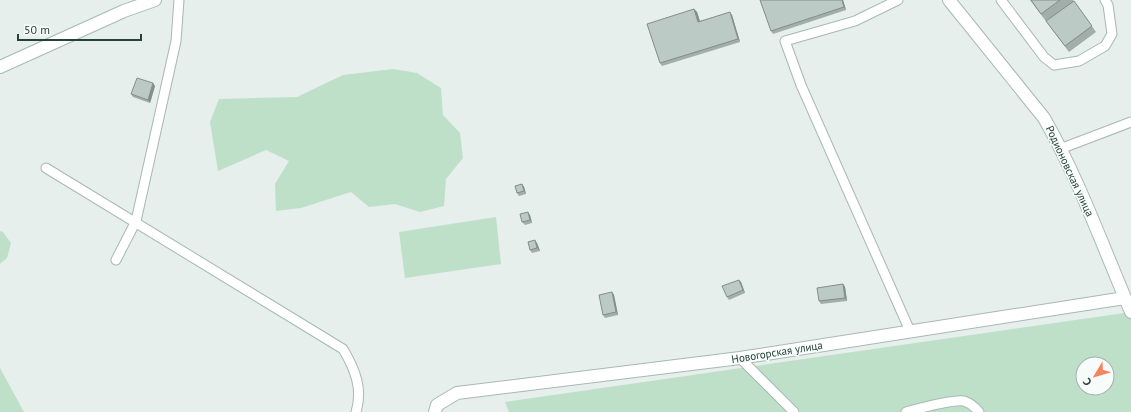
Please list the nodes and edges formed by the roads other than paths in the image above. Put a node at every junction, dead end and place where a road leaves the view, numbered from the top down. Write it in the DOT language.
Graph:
graph roads {
  1 [pos="155,0"];
  2 [pos="179,0"];
  3 [pos="898,0"];
  4 [pos="949,0"];
  5 [pos="1001,0"];
  6 [pos="1116,0"];
  7 [pos="1106,3"];
  8 [pos="127,5"];
  9 [pos="0,68"];
  10 [pos="1131,122"];
  11 [pos="1060,149"];
  12 [pos="46,168"];
  13 [pos="136,221"];
  14 [pos="116,260"];
  15 [pos="1125,298"];
  16 [pos="1131,312"];
  17 [pos="910,331"];
  18 [pos="740,358"];
  19 [pos="356,412"];
  20 [pos="435,412"];
  21 [pos="794,412"];
  22 [pos="906,412"];
  23 [pos="979,412"];
  1 -- 8 [label="street"];
  2 -- 13 [label="lane"];
  3 -- 17 [label="lane"];
  4 -- 11 [label="street, Родионовская улица"];
  5 -- 7 [label="lane"];
  6 -- 7 [label="lane"];
  8 -- 9 [label="street"];
  10 -- 11 [label="lane"];
  11 -- 15 [label="street, Родионовская улица"];
  12 -- 13 [label="lane"];
  13 -- 14 [label="lane"];
  13 -- 19 [label="lane"];
  15 -- 16 [label="street, Родионовская улица"];
  15 -- 17 [label="street, Новогорская улица"];
  17 -- 18 [label="street, Новогорская улица"];
  18 -- 20 [label="street, Новогорская улица"];
  18 -- 21 [label="lane"];
  22 -- 23 [label="lane"];
}
